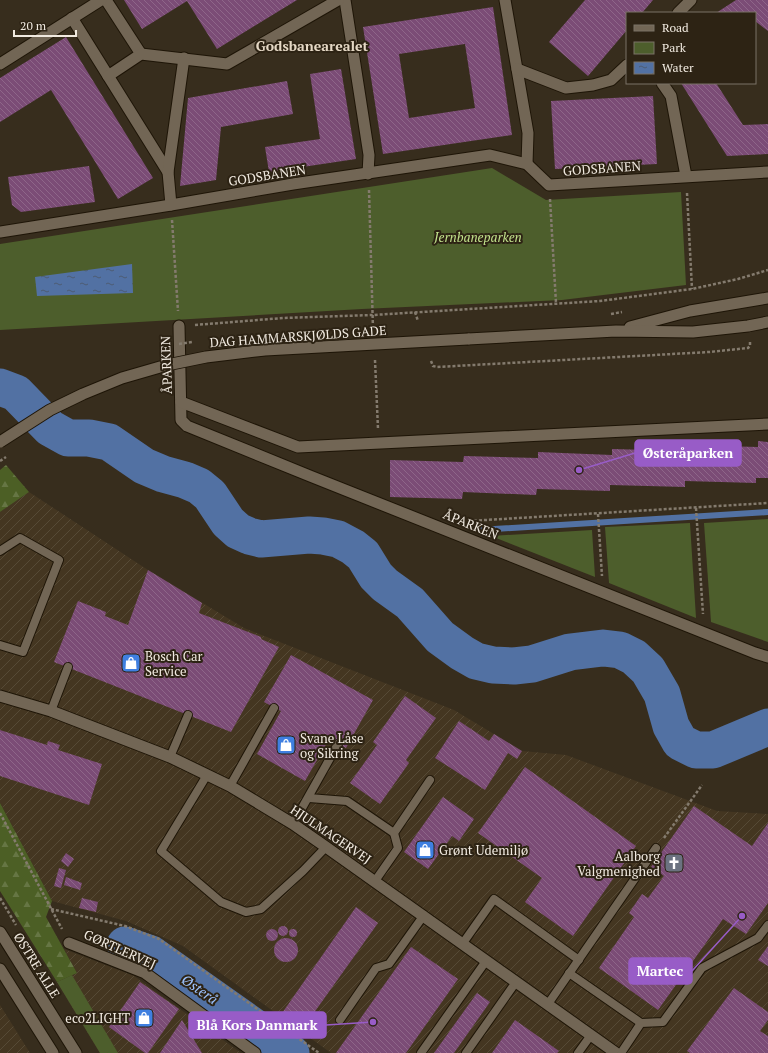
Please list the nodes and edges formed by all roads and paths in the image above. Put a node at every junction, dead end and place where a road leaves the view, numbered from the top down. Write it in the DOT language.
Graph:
graph roads {
  1 [pos="101,0"];
  2 [pos="106,0"];
  3 [pos="338,0"];
  4 [pos="345,0"];
  5 [pos="506,0"];
  6 [pos="691,0"];
  7 [pos="679,12"];
  8 [pos="72,18"];
  9 [pos="141,54"];
  10 [pos="184,58"];
  11 [pos="0,64"];
  12 [pos="626,66"];
  13 [pos="517,69"];
  14 [pos="108,76"];
  15 [pos="663,84"];
  16 [pos="527,164"];
  17 [pos="168,172"];
  18 [pos="768,172"];
  19 [pos="368,174"];
  20 [pos="686,176"];
  21 [pos="549,185"];
  22 [pos="171,205"];
  23 [pos="0,232"];
  24 [pos="768,270"];
  25 [pos="692,289"];
  26 [pos="768,298"];
  27 [pos="556,303"];
  28 [pos="415,312"];
  29 [pos="626,312"];
  30 [pos="605,314"];
  31 [pos="372,315"];
  32 [pos="418,321"];
  33 [pos="768,322"];
  34 [pos="179,326"];
  35 [pos="373,331"];
  36 [pos="616,331"];
  37 [pos="749,335"];
  38 [pos="374,354"];
  39 [pos="367,360"];
  40 [pos="383,360"];
  41 [pos="431,361"];
  42 [pos="181,402"];
  43 [pos="768,424"];
  44 [pos="0,442"];
  45 [pos="379,443"];
  46 [pos="12,454"];
  47 [pos="0,462"];
  48 [pos="768,503"];
  49 [pos="696,509"];
  50 [pos="598,514"];
  51 [pos="463,522"];
  52 [pos="0,551"];
  53 [pos="603,592"];
  54 [pos="704,633"];
  55 [pos="0,646"];
  56 [pos="768,657"];
  57 [pos="68,667"];
  58 [pos="0,696"];
  59 [pos="274,708"];
  60 [pos="51,711"];
  61 [pos="188,715"];
  62 [pos="338,744"];
  63 [pos="170,757"];
  64 [pos="208,775"];
  65 [pos="430,780"];
  66 [pos="702,785"];
  67 [pos="230,786"];
  68 [pos="309,798"];
  69 [pos="0,813"];
  70 [pos="293,824"];
  71 [pos="394,833"];
  72 [pos="326,847"];
  73 [pos="656,848"];
  74 [pos="375,881"];
  75 [pos="51,909"];
  76 [pos="424,915"];
  77 [pos="768,925"];
  78 [pos="0,932"];
  79 [pos="69,943"];
  80 [pos="463,944"];
  81 [pos="578,960"];
  82 [pos="486,961"];
  83 [pos="0,969"];
  84 [pos="569,972"];
  85 [pos="516,982"];
  86 [pos="548,1004"];
  87 [pos="340,1020"];
  88 [pos="642,1023"];
  89 [pos="591,1035"];
  90 [pos="53,1053"];
  91 [pos="76,1053"];
  92 [pos="253,1053"];
  93 [pos="319,1053"];
  94 [pos="421,1053"];
  95 [pos="466,1053"];
  96 [pos="578,1053"];
  97 [pos="616,1053"];
  98 [pos="621,1053"];
  1 -- 8 [label="street"];
  2 -- 9 [label="street"];
  3 -- 10 [label="street"];
  4 -- 19 [label="street"];
  5 -- 13 [label="street"];
  6 -- 7 [label="street"];
  8 -- 11 [label="street"];
  8 -- 14 [label="street"];
  9 -- 10 [label="street"];
  9 -- 14 [label="street"];
  10 -- 17 [label="street"];
  12 -- 13 [label="street"];
  13 -- 16 [label="street"];
  14 -- 17 [label="street"];
  15 -- 20 [label="street"];
  16 -- 19 [label="street, GODSBANEN"];
  16 -- 21 [label="street, GODSBANEN"];
  17 -- 22 [label="street"];
  18 -- 20 [label="street, GODSBANEN"];
  19 -- 22 [label="street, GODSBANEN"];
  19 -- 31 [label="path"];
  20 -- 21 [label="street, GODSBANEN"];
  20 -- 25 [label="path"];
  21 -- 27 [label="path"];
  22 -- 23 [label="street, GODSBANEN"];
  22 -- 34 [label="path"];
  24 -- 25 [label="path"];
  25 -- 27 [label="path"];
  26 -- 36 [label="street, DAG HAMMARSKJØLDS GADE"];
  27 -- 28 [label="path"];
  28 -- 31 [label="path"];
  28 -- 32 [label="path"];
  29 -- 30 [label="path"];
  31 -- 34 [label="path"];
  31 -- 35 [label="path"];
  33 -- 36 [label="street, DAG HAMMARSKJØLDS GADE"];
  34 -- 42 [label="street, ÅPARKEN"];
  36 -- 44 [label="street, DAG HAMMARSKJØLDS GADE, bridge"];
  37 -- 41 [label="path"];
  38 -- 45 [label="path"];
  39 -- 40 [label="path"];
  42 -- 45 [label="street, ÅPARKEN"];
  42 -- 53 [label="street, ÅPARKEN"];
  43 -- 45 [label="street, ÅPARKEN"];
  46 -- 47 [label="path, bridge"];
  48 -- 49 [label="path"];
  49 -- 50 [label="path"];
  49 -- 54 [label="path"];
  50 -- 51 [label="path"];
  50 -- 53 [label="path"];
  52 -- 55 [label="lane"];
  53 -- 54 [label="street, ÅPARKEN"];
  54 -- 56 [label="street, ÅPARKEN"];
  57 -- 60 [label="lane"];
  58 -- 60 [label="street, HJULMAGERVEJ"];
  59 -- 67 [label="lane"];
  60 -- 63 [label="street, HJULMAGERVEJ"];
  61 -- 63 [label="lane"];
  62 -- 68 [label="lane"];
  63 -- 64 [label="street, HJULMAGERVEJ"];
  64 -- 67 [label="street, HJULMAGERVEJ"];
  64 -- 72 [label="lane"];
  65 -- 71 [label="lane"];
  66 -- 73 [label="path"];
  67 -- 70 [label="street, HJULMAGERVEJ"];
  68 -- 70 [label="lane"];
  68 -- 71 [label="lane"];
  69 -- 75 [label="path"];
  70 -- 72 [label="street, HJULMAGERVEJ"];
  71 -- 74 [label="lane"];
  72 -- 74 [label="street, HJULMAGERVEJ"];
  73 -- 81 [label="lane"];
  74 -- 76 [label="street, HJULMAGERVEJ"];
  75 -- 79 [label="path"];
  75 -- 93 [label="path"];
  76 -- 80 [label="street, HJULMAGERVEJ"];
  76 -- 87 [label="lane"];
  77 -- 88 [label="lane"];
  78 -- 91 [label="street, ØSTRE ALLE"];
  79 -- 92 [label="street, GØRTLERVEJ"];
  80 -- 81 [label="lane"];
  80 -- 82 [label="street, HJULMAGERVEJ"];
  81 -- 84 [label="lane"];
  82 -- 85 [label="street, HJULMAGERVEJ"];
  82 -- 94 [label="lane"];
  83 -- 90 [label="street"];
  84 -- 86 [label="lane"];
  84 -- 88 [label="lane"];
  85 -- 86 [label="street, HJULMAGERVEJ"];
  85 -- 95 [label="lane"];
  86 -- 89 [label="street, HJULMAGERVEJ"];
  88 -- 98 [label="lane"];
  89 -- 96 [label="lane"];
  89 -- 97 [label="street, HJULMAGERVEJ"];
}
